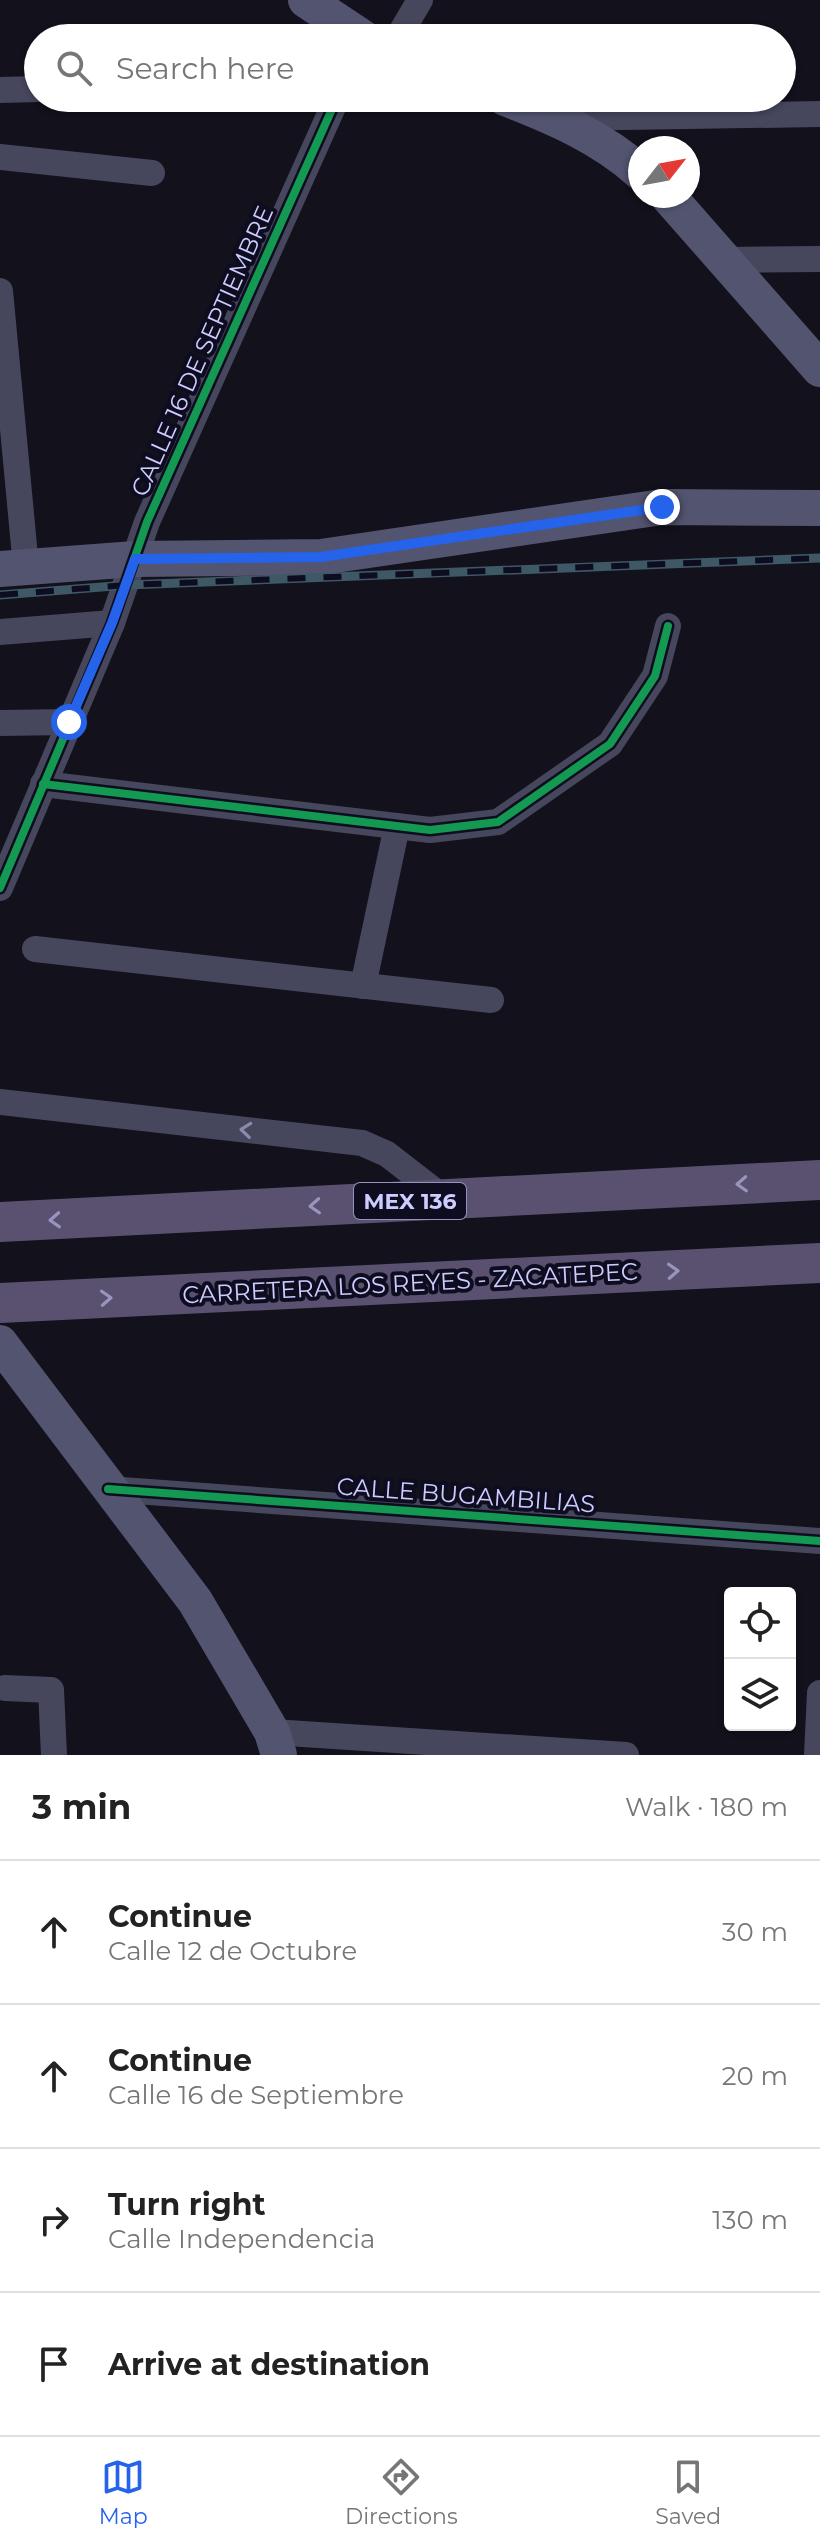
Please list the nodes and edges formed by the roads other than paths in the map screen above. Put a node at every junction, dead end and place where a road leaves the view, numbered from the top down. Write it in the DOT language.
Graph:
graph roads {
  1 [pos="306,0"];
  2 [pos="420,0"];
  3 [pos="342,24"];
  4 [pos="406,24"];
  5 [pos="24,89"];
  6 [pos="0,90"];
  7 [pos="331,112"];
  8 [pos="541,112"];
  9 [pos="820,114"];
  10 [pos="557,118"];
  11 [pos="0,157"];
  12 [pos="628,161"];
  13 [pos="152,173"];
  14 [pos="678,208"];
  15 [pos="820,259"];
  16 [pos="724,260"];
  17 [pos="0,291"];
  18 [pos="820,369"];
  19 [pos="820,508"];
  20 [pos="135,559"];
  21 [pos="13,568"];
  22 [pos="112,623"];
  23 [pos="668,626"];
  24 [pos="0,632"];
  25 [pos="69,722"];
  26 [pos="0,723"];
  27 [pos="43,784"];
  28 [pos="397,826"];
  29 [pos="0,888"];
  30 [pos="35,949"];
  31 [pos="363,986"];
  32 [pos="491,1000"];
  33 [pos="0,1102"];
  34 [pos="820,1180"];
  35 [pos="445,1199"];
  36 [pos="0,1222"];
  37 [pos="820,1263"];
  38 [pos="0,1303"];
  39 [pos="0,1343"];
  40 [pos="108,1489"];
  41 [pos="820,1541"];
  42 [pos="5,1688"];
  43 [pos="820,1693"];
  44 [pos="276,1744"];
  45 [pos="54,1755"];
  46 [pos="626,1755"];
  47 [pos="817,1755"];
  1 -- 3 [label="main road"];
  2 -- 4 [label="street"];
  5 -- 6 [label="street"];
  7 -- 20 [label="street, CALLE 16 DE SEPTIEMBRE"];
  8 -- 10 [label="main road"];
  9 -- 10 [label="street"];
  10 -- 12 [label="main road"];
  11 -- 13 [label="street"];
  14 -- 16 [label="main road"];
  15 -- 16 [label="street"];
  16 -- 18 [label="main road"];
  17 -- 21 [label="street"];
  19 -- 20 [label="main road"];
  20 -- 21 [label="main road"];
  20 -- 22 [label="street, CALLE 16 DE SEPTIEMBRE"];
  22 -- 24 [label="street"];
  22 -- 25 [label="street, CALLE 16 DE SEPTIEMBRE"];
  23 -- 28 [label="street"];
  25 -- 26 [label="street"];
  25 -- 27 [label="street, CALLE 16 DE SEPTIEMBRE"];
  27 -- 28 [label="street"];
  27 -- 29 [label="street, CALLE 16 DE SEPTIEMBRE"];
  28 -- 31 [label="street"];
  30 -- 31 [label="street"];
  31 -- 32 [label="street"];
  35 -- 33 [label="street, one-way"];
  34 -- 35 [label="main road, MEX 136, one-way"];
  35 -- 36 [label="main road, MEX 136, one-way"];
  38 -- 37 [label="main road, CARRETERA LOS REYES - ZACATEPEC, one-way"];
  39 -- 40 [label="main road"];
  40 -- 41 [label="street, CALLE BUGAMBILIAS"];
  40 -- 44 [label="main road"];
  42 -- 45 [label="street"];
  43 -- 47 [label="street"];
  44 -- 46 [label="street"];
}
